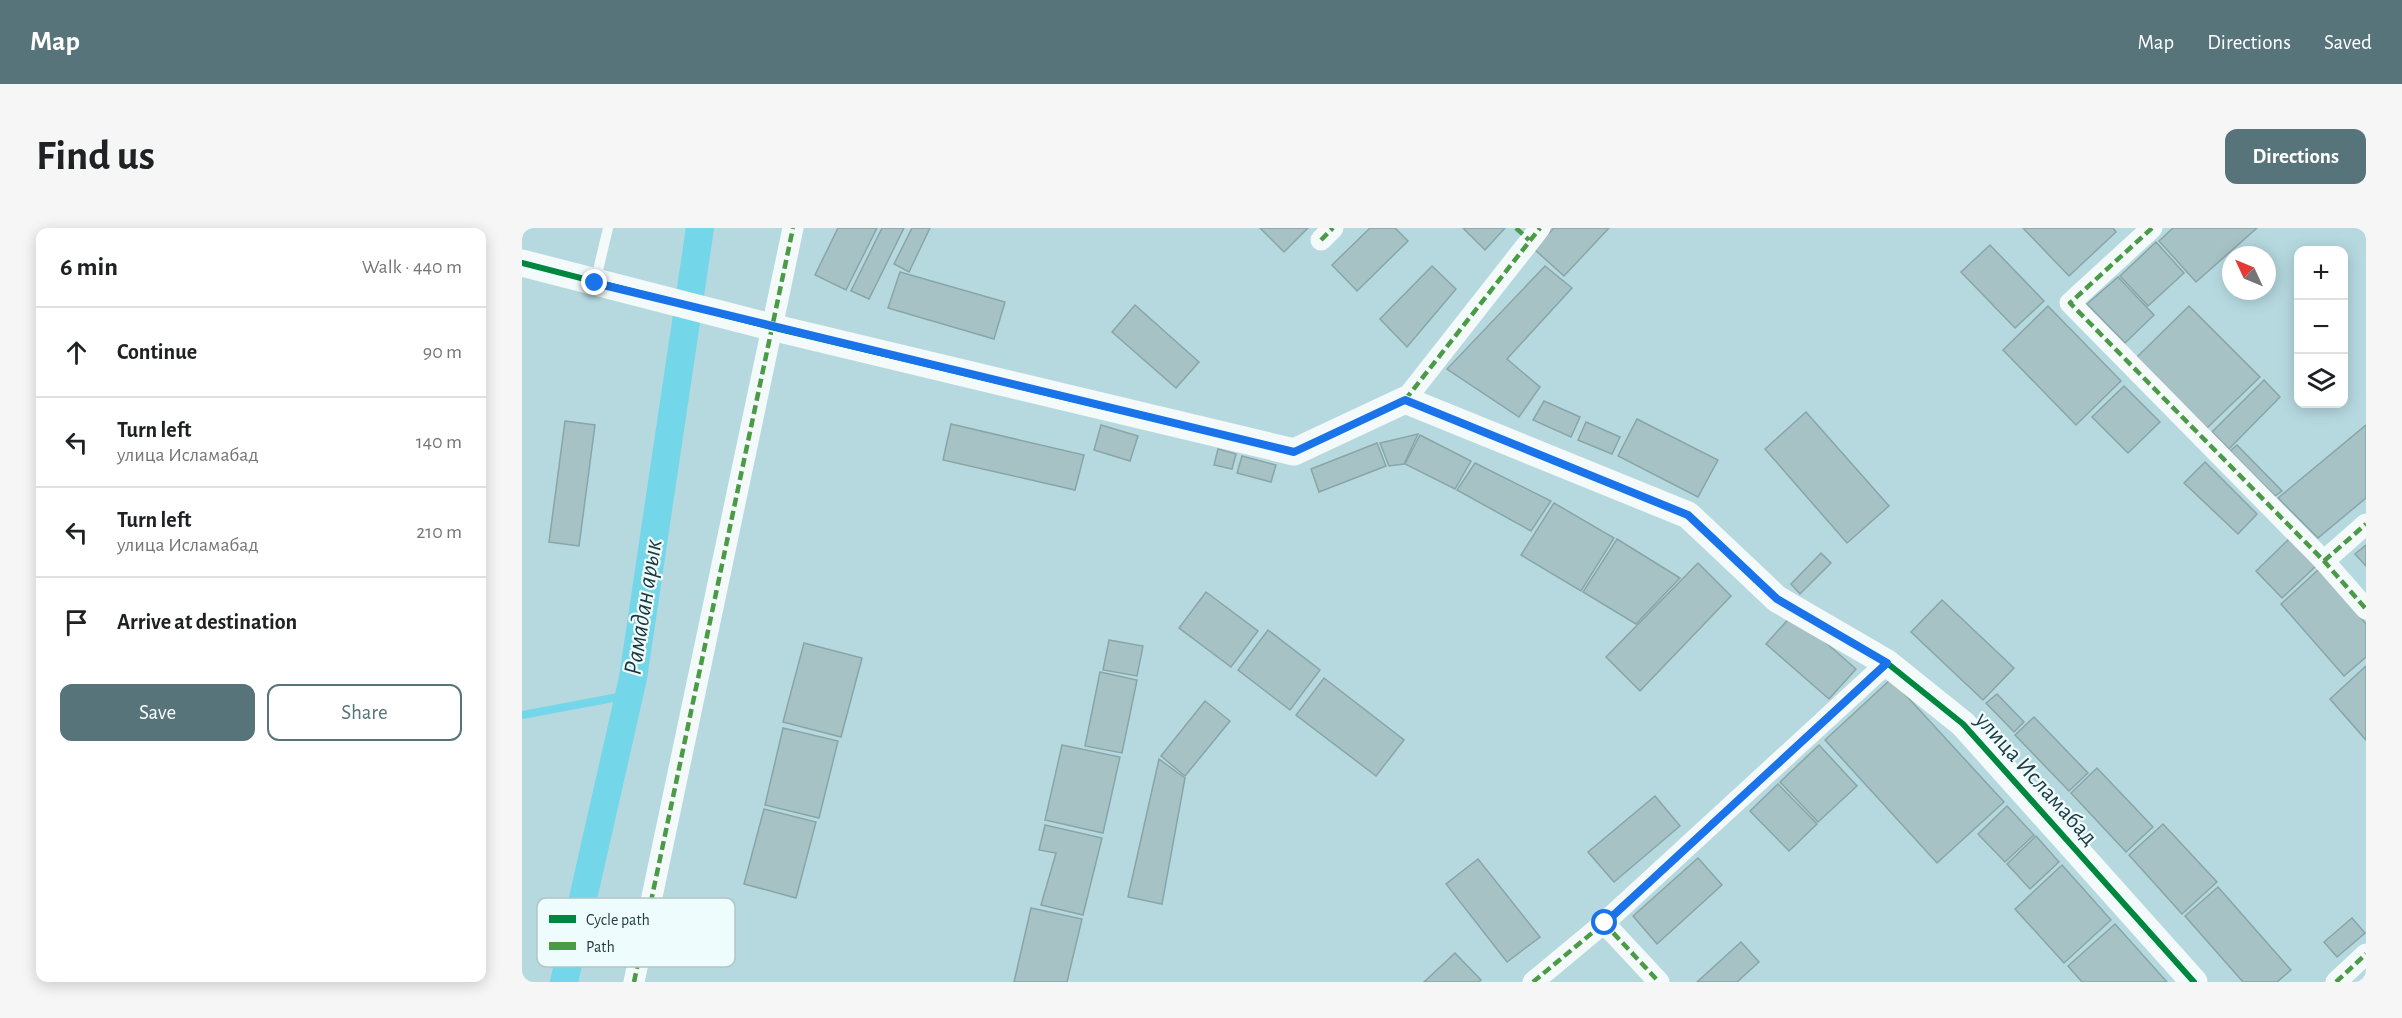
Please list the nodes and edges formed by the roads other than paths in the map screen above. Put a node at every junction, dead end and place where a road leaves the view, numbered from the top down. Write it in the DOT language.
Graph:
graph roads {
  1 [pos="608,228"];
  2 [pos="793,228"];
  3 [pos="2152,228"];
  4 [pos="1529,232"];
  5 [pos="522,263"];
  6 [pos="595,283"];
  7 [pos="761,324"];
  8 [pos="1405,400"];
  9 [pos="2366,524"];
  10 [pos="2324,561"];
  11 [pos="2366,609"];
  12 [pos="1887,663"];
  13 [pos="650,898"];
  14 [pos="1605,923"];
  15 [pos="2366,954"];
  16 [pos="637,967"];
  17 [pos="634,982"];
  18 [pos="1533,982"];
  19 [pos="1659,982"];
  20 [pos="2194,982"];
  21 [pos="2336,982"];
  1 -- 6 [label="lane"];
  2 -- 7 [label="street"];
  3 -- 10 [label="street"];
  4 -- 8 [label="street"];
  5 -- 6 [label="street"];
  6 -- 7 [label="street"];
  7 -- 8 [label="street"];
  7 -- 13 [label="street"];
  8 -- 12 [label="street, улица Исламабад"];
  9 -- 10 [label="street"];
  10 -- 11 [label="street"];
  12 -- 14 [label="street"];
  12 -- 20 [label="street, улица Исламабад"];
  14 -- 18 [label="street"];
  14 -- 19 [label="street"];
  15 -- 21 [label="street"];
  16 -- 17 [label="street"];
}
